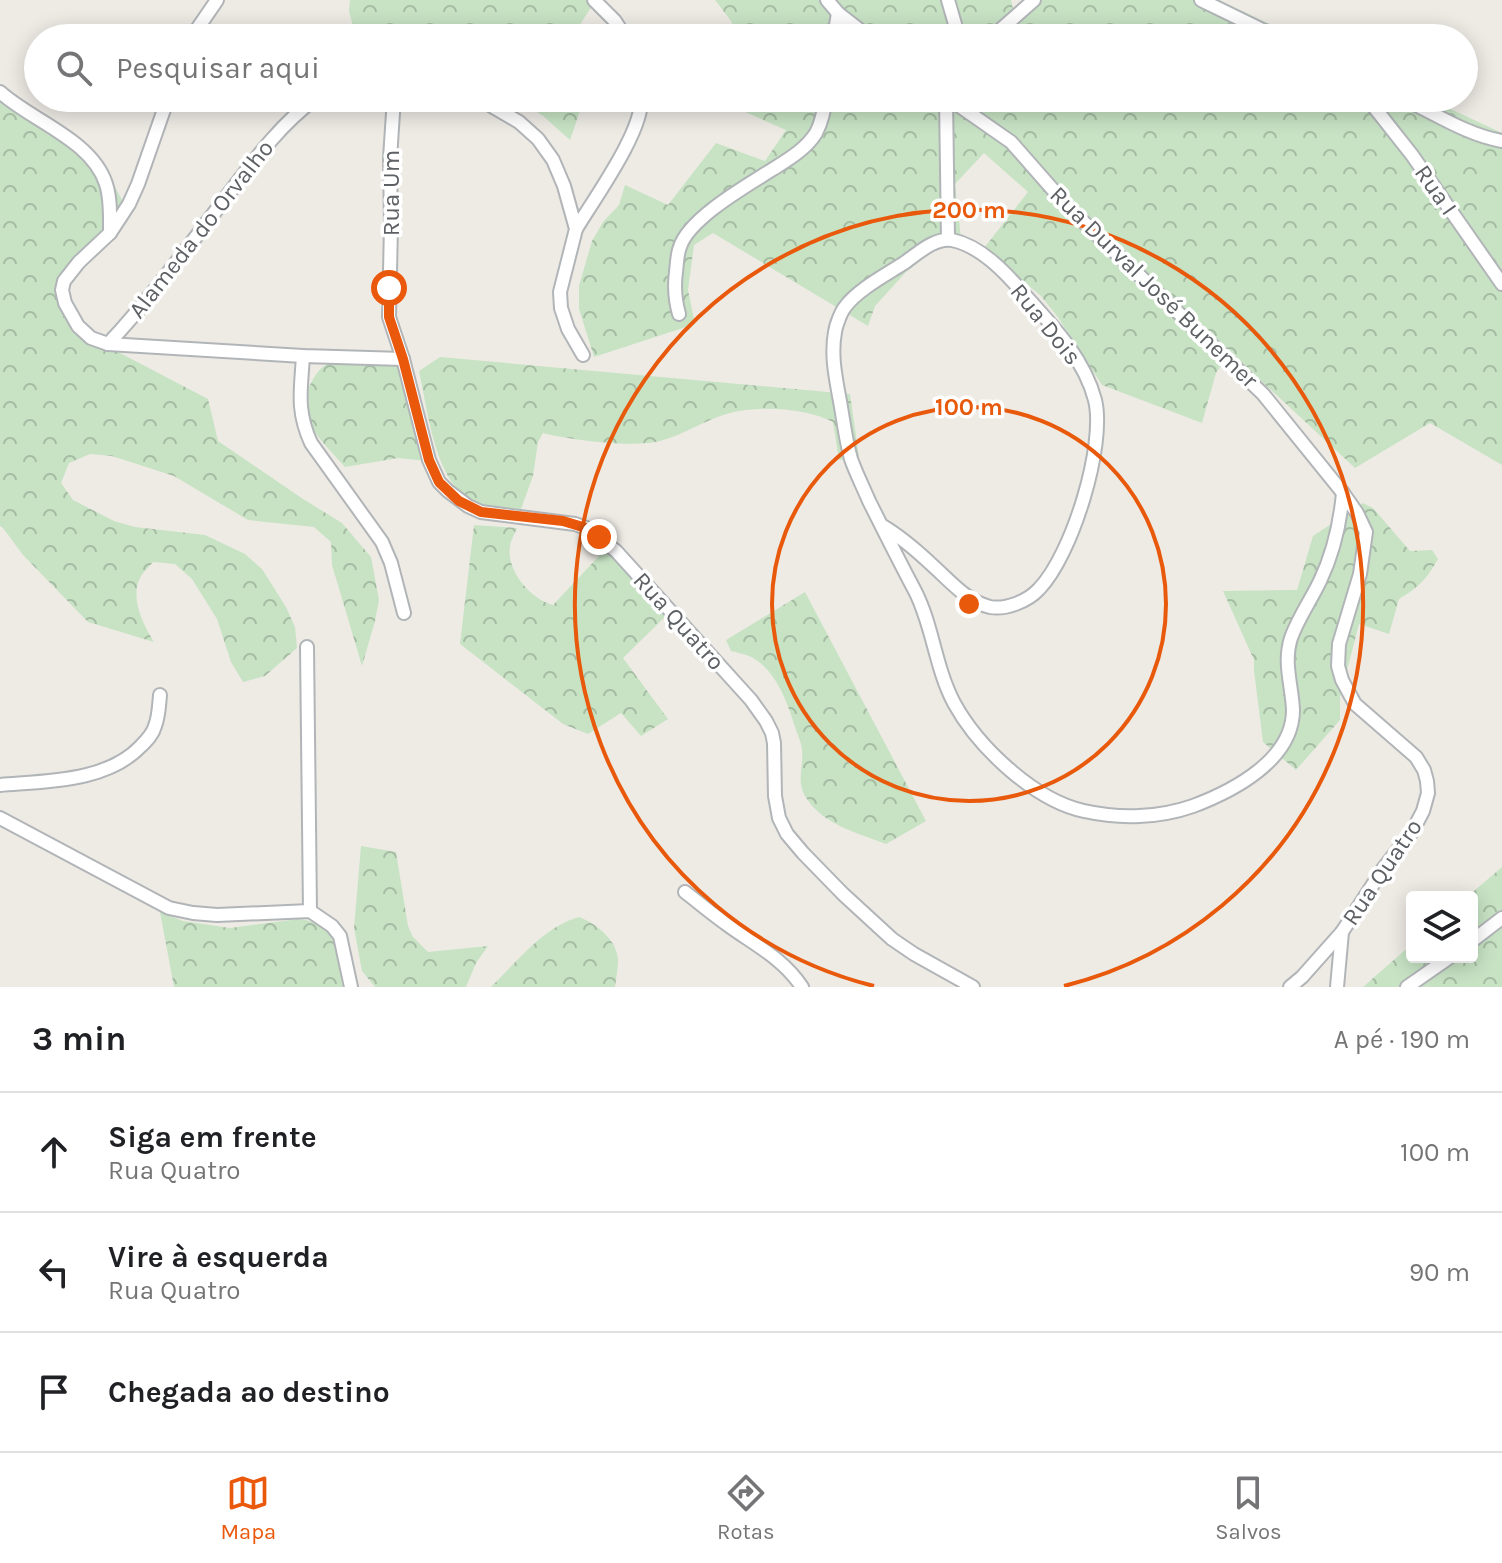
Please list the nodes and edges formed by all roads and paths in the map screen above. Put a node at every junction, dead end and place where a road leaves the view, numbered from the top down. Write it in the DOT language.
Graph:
graph roads {
  1 [pos="217,0"];
  2 [pos="594,0"];
  3 [pos="827,0"];
  4 [pos="948,0"];
  5 [pos="1034,0"];
  6 [pos="1201,0"];
  7 [pos="838,13"];
  8 [pos="201,24"];
  9 [pos="617,24"];
  10 [pos="836,24"];
  11 [pos="852,24"];
  12 [pos="955,24"];
  13 [pos="1007,24"];
  14 [pos="1250,24"];
  15 [pos="0,92"];
  16 [pos="24,108"];
  17 [pos="30,112"];
  18 [pos="163,112"];
  19 [pos="300,112"];
  20 [pos="393,112"];
  21 [pos="502,112"];
  22 [pos="640,112"];
  23 [pos="823,112"];
  24 [pos="947,112"];
  25 [pos="967,112"];
  26 [pos="1378,112"];
  27 [pos="1431,112"];
  28 [pos="1502,141"];
  29 [pos="576,229"];
  30 [pos="110,233"];
  31 [pos="948,239"];
  32 [pos="1502,284"];
  33 [pos="389,288"];
  34 [pos="679,314"];
  35 [pos="108,344"];
  36 [pos="583,355"];
  37 [pos="303,356"];
  38 [pos="403,359"];
  39 [pos="1343,493"];
  40 [pos="881,525"];
  41 [pos="404,613"];
  42 [pos="307,647"];
  43 [pos="160,695"];
  44 [pos="0,785"];
  45 [pos="0,818"];
  46 [pos="685,892"];
  47 [pos="310,911"];
  48 [pos="1502,918"];
  49 [pos="1342,932"];
  50 [pos="1478,936"];
  51 [pos="1441,963"];
  52 [pos="351,987"];
  53 [pos="802,987"];
  54 [pos="973,987"];
  55 [pos="1290,987"];
  56 [pos="1337,987"];
  57 [pos="1407,987"];
  1 -- 8 [label="street"];
  2 -- 9 [label="street"];
  3 -- 7 [label="street"];
  4 -- 12 [label="street"];
  5 -- 13 [label="street"];
  6 -- 14 [label="street"];
  7 -- 10 [label="street"];
  7 -- 11 [label="street"];
  15 -- 16 [label="street"];
  17 -- 30 [label="street"];
  18 -- 30 [label="street"];
  19 -- 35 [label="street, Alameda do Orvalho"];
  20 -- 33 [label="street, Rua Um"];
  21 -- 29 [label="street"];
  22 -- 29 [label="street"];
  23 -- 34 [label="street"];
  24 -- 31 [label="street"];
  25 -- 39 [label="street, Rua Durval José Bunemer"];
  26 -- 32 [label="street, Rua I"];
  27 -- 28 [label="street"];
  29 -- 36 [label="street"];
  30 -- 35 [label="street"];
  31 -- 40 [label="street, Rua Dois"];
  31 -- 40 [label="street, Rua Dois"];
  33 -- 38 [label="street, Rua Quatro"];
  35 -- 37 [label="street"];
  37 -- 38 [label="street"];
  37 -- 41 [label="street"];
  38 -- 54 [label="street, Rua Quatro"];
  39 -- 40 [label="street, Rua Dois"];
  39 -- 49 [label="street, Rua Quatro"];
  42 -- 47 [label="street"];
  43 -- 44 [label="street"];
  45 -- 47 [label="street"];
  46 -- 53 [label="street"];
  47 -- 52 [label="street"];
  48 -- 50 [label="street"];
  49 -- 55 [label="street, Rua Quatro"];
  49 -- 56 [label="street"];
  51 -- 57 [label="street"];
}
